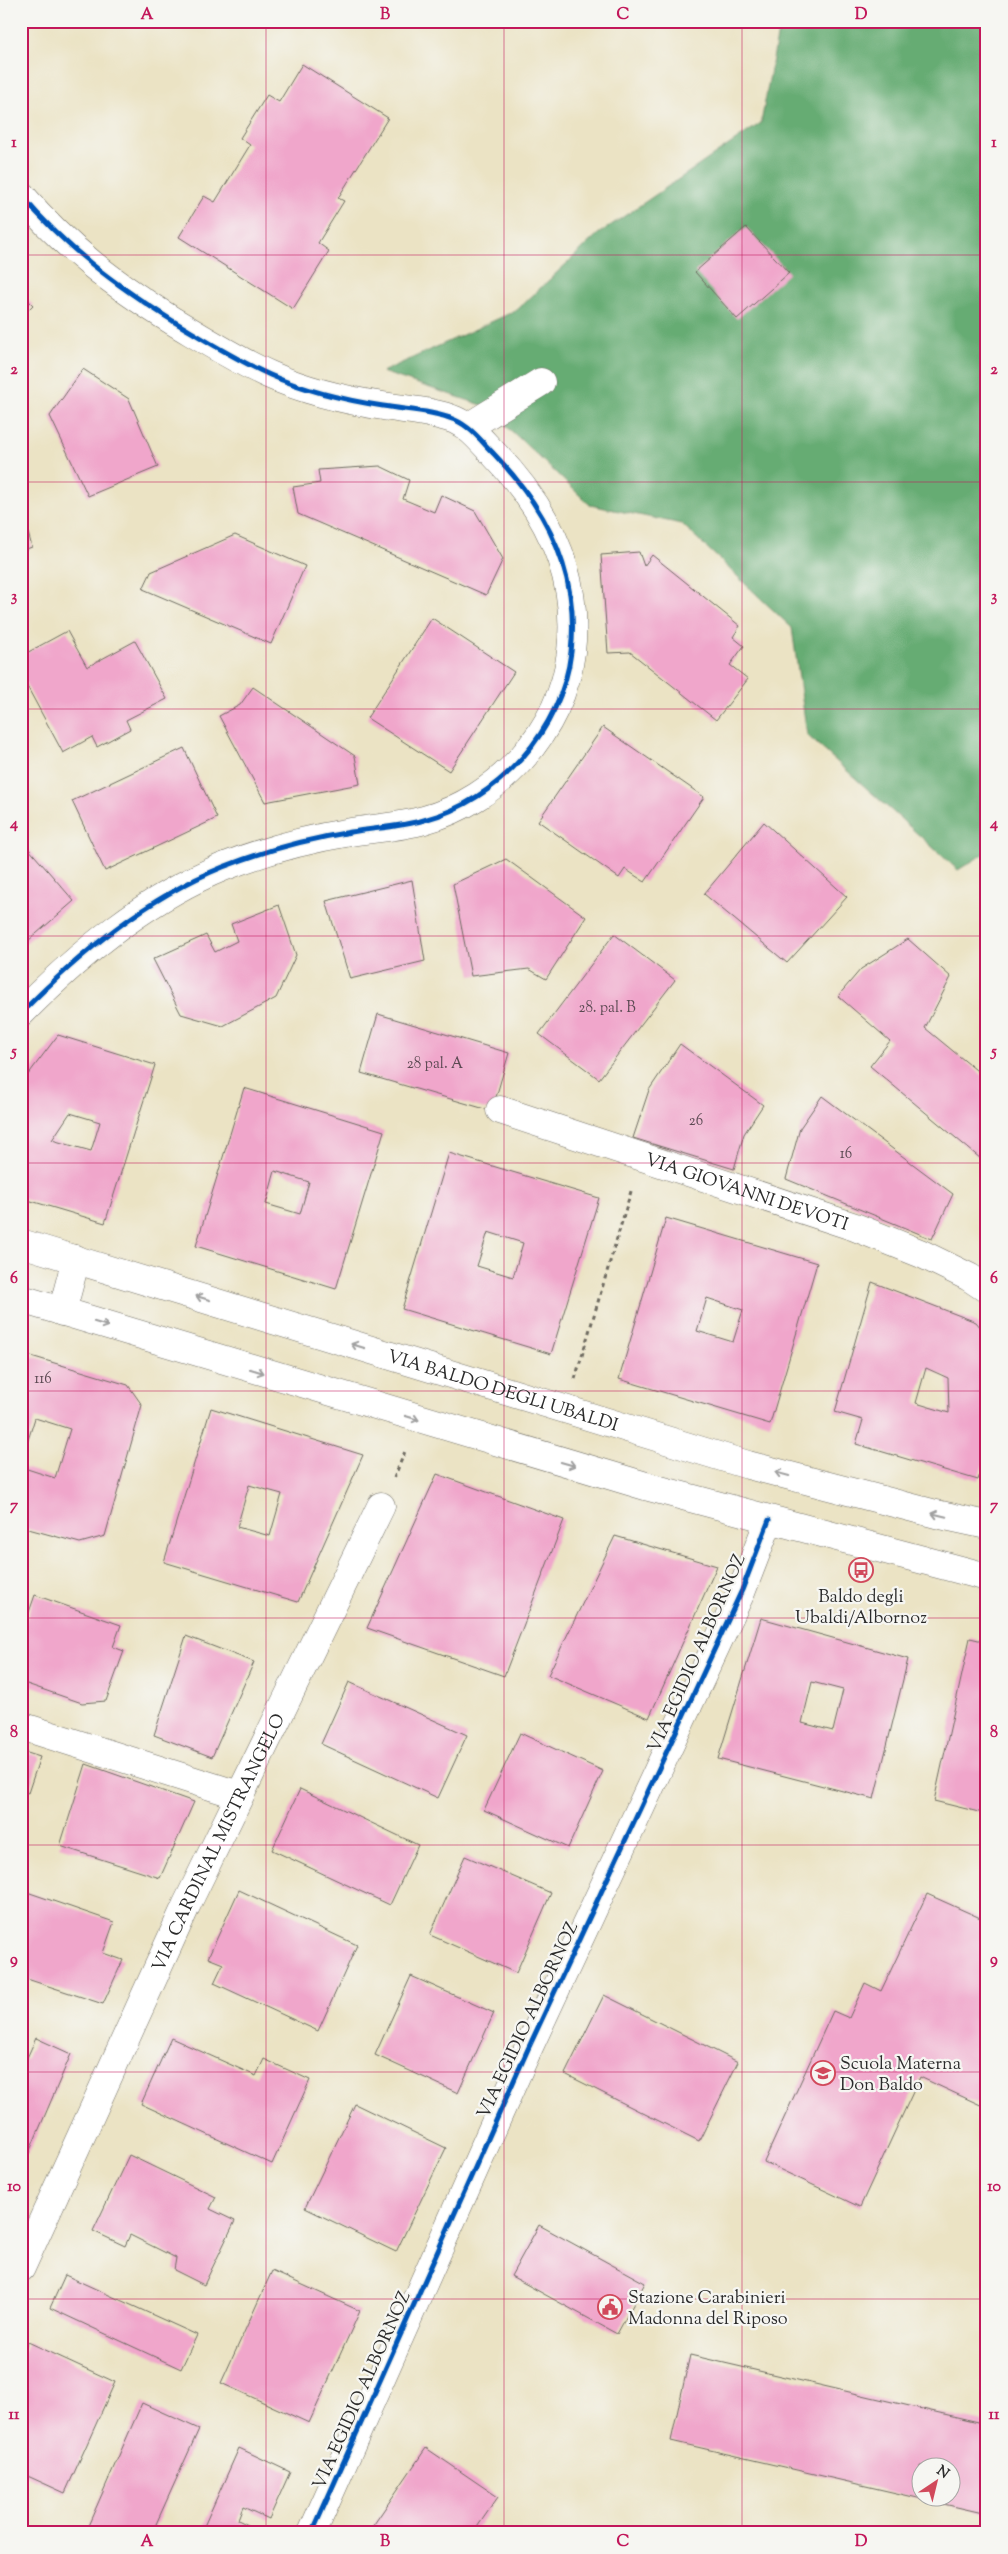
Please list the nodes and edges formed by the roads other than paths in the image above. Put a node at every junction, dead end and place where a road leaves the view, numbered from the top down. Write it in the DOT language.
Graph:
graph roads {
  1 [pos="21,194"];
  2 [pos="541,382"];
  3 [pos="468,427"];
  4 [pos="21,1012"];
  5 [pos="500,1110"];
  6 [pos="21,1243"];
  7 [pos="76,1259"];
  8 [pos="987,1289"];
  9 [pos="21,1300"];
  10 [pos="62,1312"];
  11 [pos="382,1506"];
  12 [pos="769,1520"];
  13 [pos="987,1525"];
  14 [pos="987,1577"];
  15 [pos="21,1726"];
  16 [pos="239,1795"];
  17 [pos="21,2268"];
  18 [pos="312,2533"];
  1 -- 3 [label="street"];
  2 -- 3 [label="street"];
  3 -- 4 [label="street"];
  5 -- 8 [label="street, VIA GIOVANNI DEVOTI"];
  6 -- 7 [label="street, VIA BALDO DEGLI UBALDI"];
  7 -- 10 [label="street"];
  13 -- 7 [label="street, VIA BALDO DEGLI UBALDI, one-way"];
  9 -- 10 [label="street"];
  10 -- 12 [label="street, one-way"];
  11 -- 16 [label="street, VIA CARDINAL MISTRANGELO"];
  12 -- 14 [label="street"];
  12 -- 18 [label="street, VIA EGIDIO ALBORNOZ"];
  15 -- 16 [label="street"];
  16 -- 17 [label="street, VIA CARDINAL MISTRANGELO"];
}
